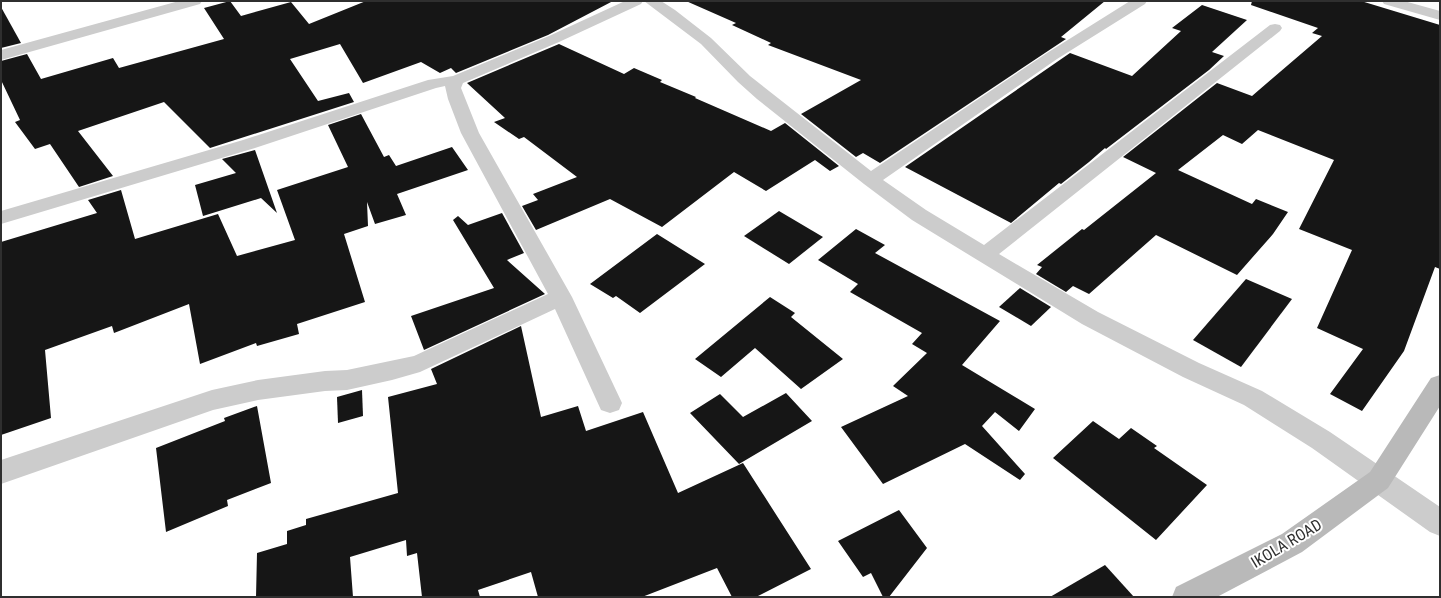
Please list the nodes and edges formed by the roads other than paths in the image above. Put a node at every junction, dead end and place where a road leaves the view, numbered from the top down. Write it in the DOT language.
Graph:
graph roads {
  1 [pos="195,1"];
  2 [pos="636,1"];
  3 [pos="651,1"];
  4 [pos="1140,1"];
  5 [pos="1390,1"];
  6 [pos="1440,16"];
  7 [pos="1275,28"];
  8 [pos="1,55"];
  9 [pos="456,80"];
  10 [pos="871,180"];
  11 [pos="1,218"];
  12 [pos="984,255"];
  13 [pos="561,297"];
  14 [pos="1440,385"];
  15 [pos="610,403"];
  16 [pos="1,472"];
  17 [pos="1379,480"];
  18 [pos="1440,523"];
  19 [pos="1187,597"];
  1 -- 8 [label="street"];
  2 -- 9 [label="street"];
  3 -- 10 [label="street"];
  4 -- 10 [label="street"];
  5 -- 6 [label="street"];
  7 -- 12 [label="street"];
  9 -- 11 [label="street"];
  9 -- 13 [label="street"];
  10 -- 12 [label="street"];
  12 -- 17 [label="street"];
  13 -- 15 [label="street"];
  13 -- 16 [label="street"];
  14 -- 17 [label="street"];
  17 -- 18 [label="street"];
  17 -- 19 [label="street, IKOLA ROAD"];
}
